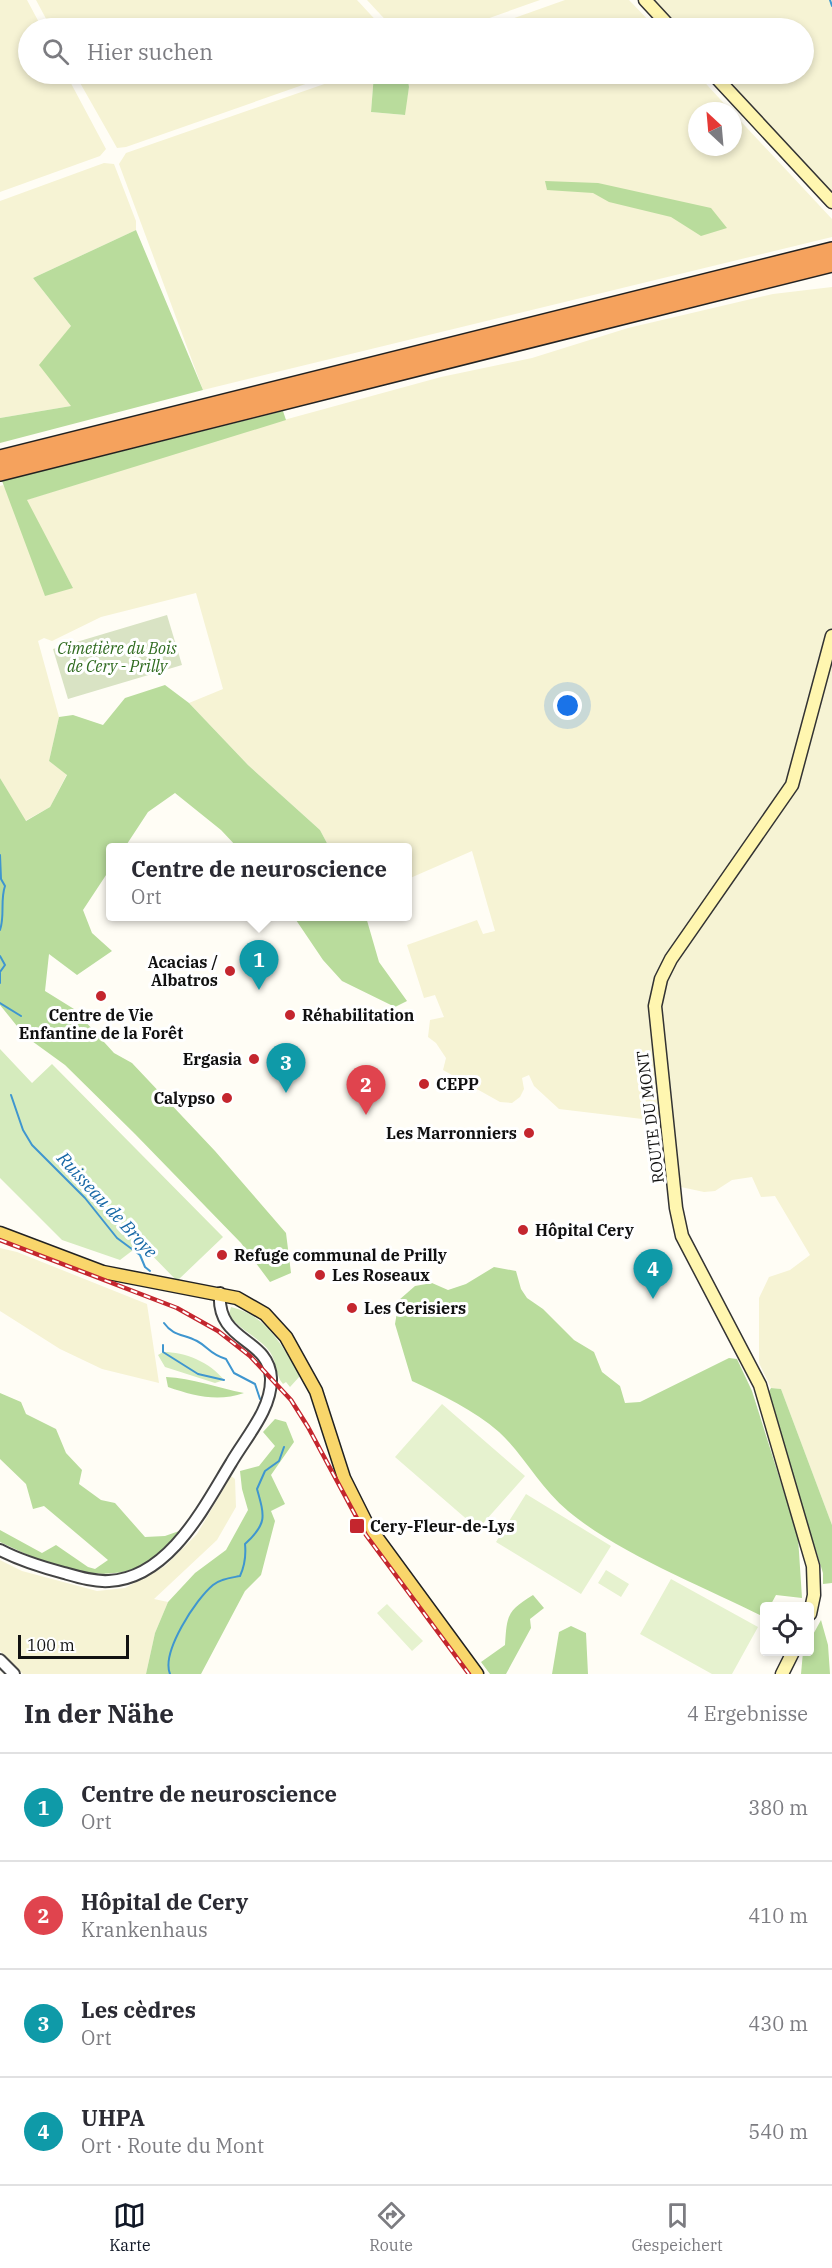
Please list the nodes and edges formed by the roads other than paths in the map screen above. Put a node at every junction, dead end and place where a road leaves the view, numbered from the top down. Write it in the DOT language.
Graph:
graph roads {
  1 [pos="645,0"];
  2 [pos="662,18"];
  3 [pos="722,84"];
  4 [pos="832,202"];
  5 [pos="832,250"];
  6 [pos="832,264"];
  7 [pos="0,458"];
  8 [pos="0,473"];
  9 [pos="832,636"];
  10 [pos="0,1233"];
  11 [pos="220,1293"];
  12 [pos="0,1550"];
  13 [pos="813,1602"];
  14 [pos="791,1656"];
  15 [pos="0,1660"];
  16 [pos="14,1674"];
  17 [pos="477,1674"];
  18 [pos="782,1674"];
  1 -- 2 [label="main road"];
  3 -- 4 [label="main road"];
  5 -- 7 [label="highway"];
  6 -- 8 [label="highway"];
  9 -- 13 [label="main road, ROUTE DU MONT"];
  10 -- 11 [label="main road"];
  11 -- 12 [label="street"];
  11 -- 17 [label="main road"];
  14 -- 18 [label="main road"];
  15 -- 16 [label="street"];
}
